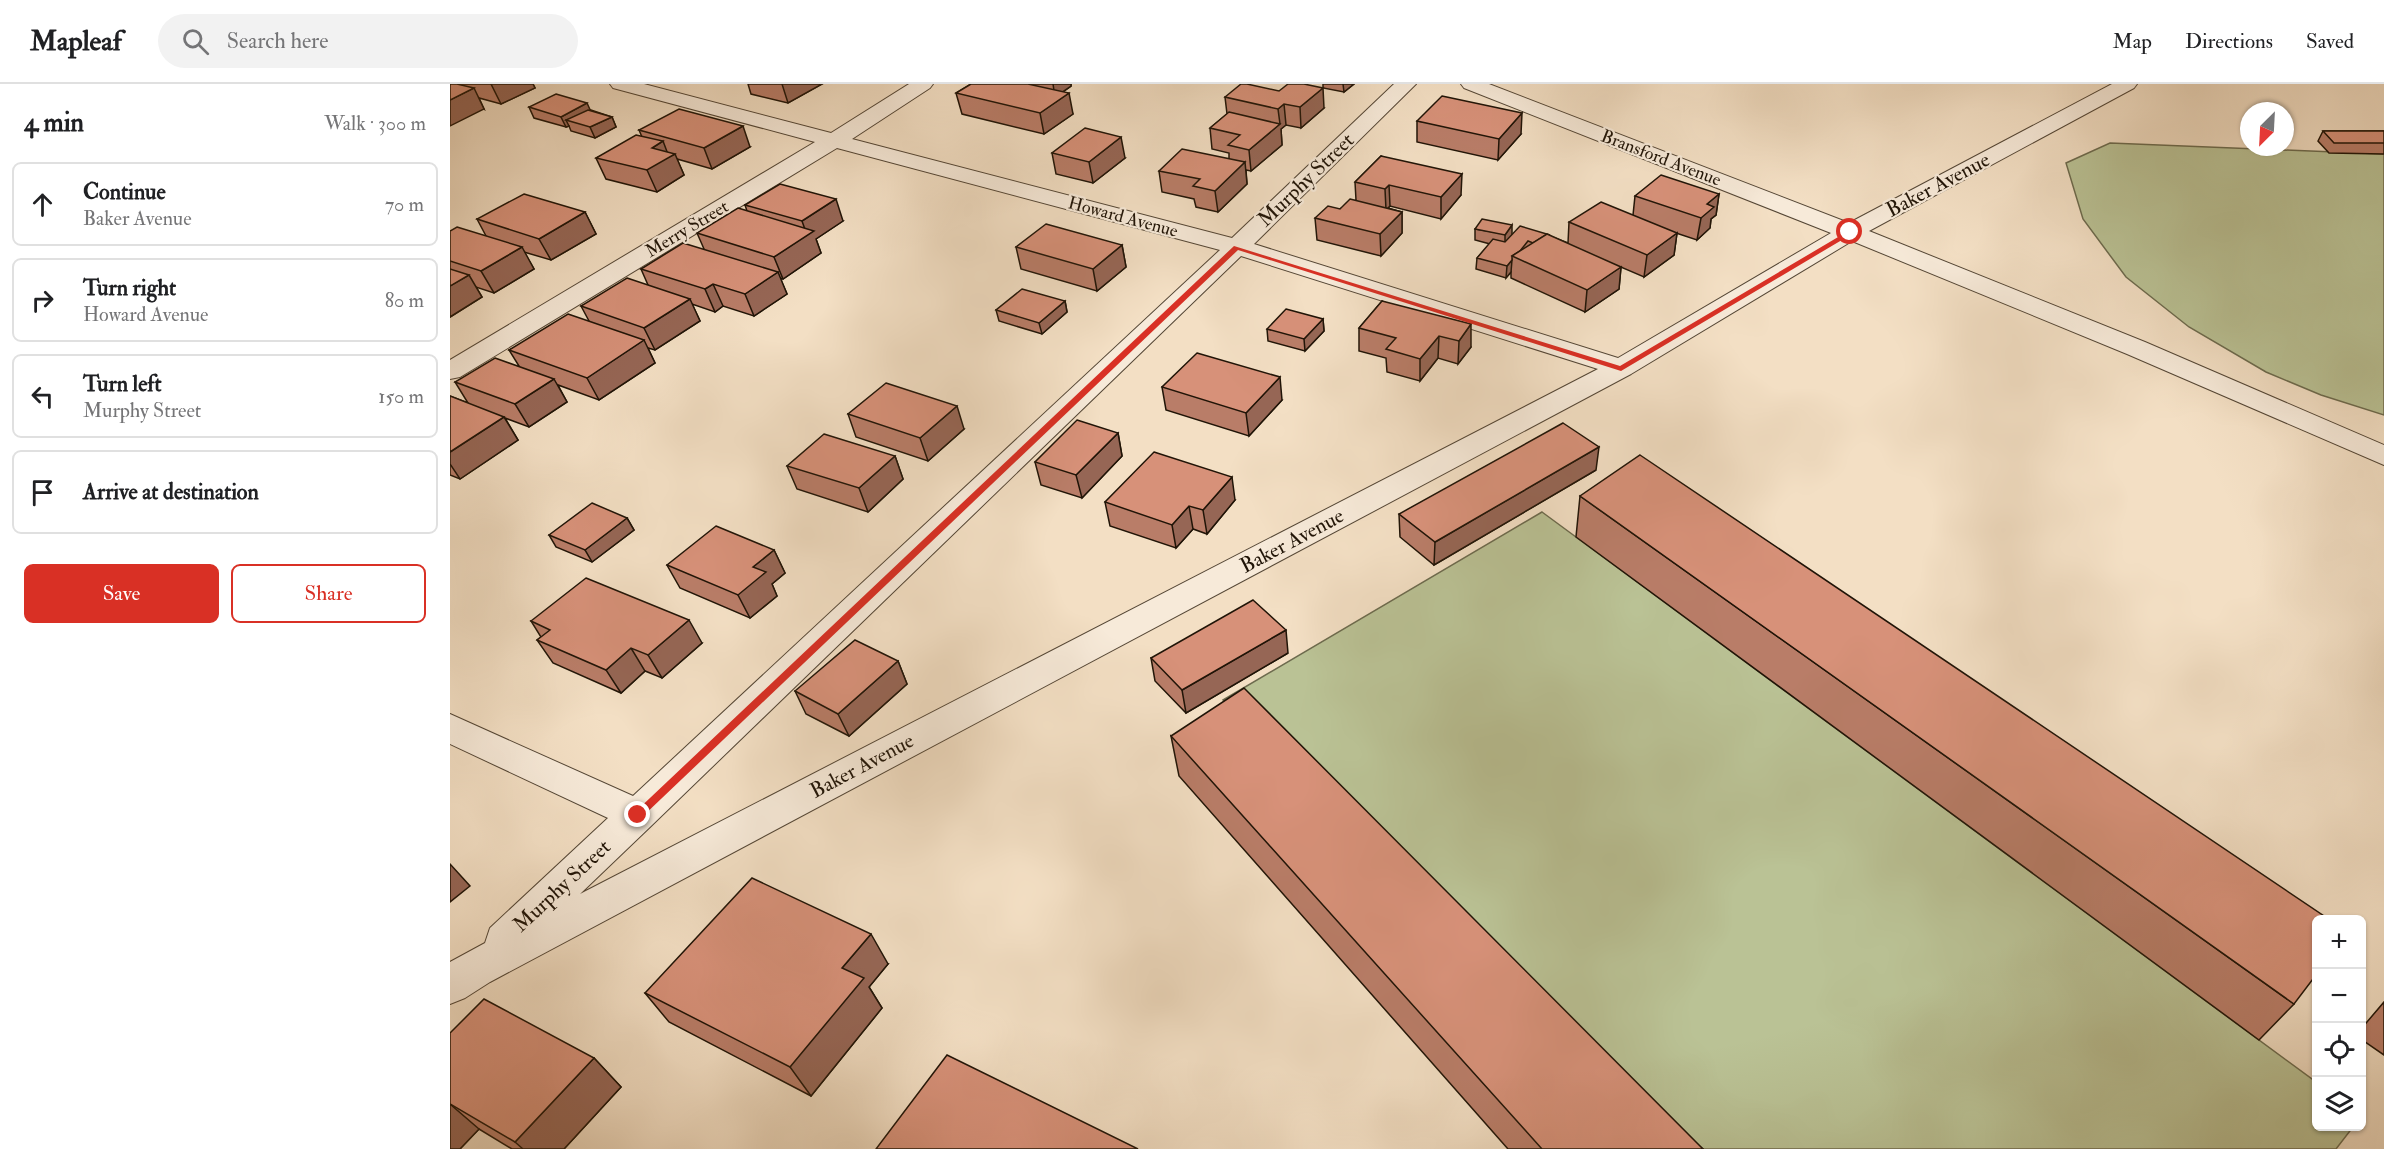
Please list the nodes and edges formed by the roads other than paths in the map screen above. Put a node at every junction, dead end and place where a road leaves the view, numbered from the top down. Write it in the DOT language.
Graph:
graph roads {
  1 [pos="620,84"];
  2 [pos="923,84"];
  3 [pos="1406,84"];
  4 [pos="1471,84"];
  5 [pos="2127,84"];
  6 [pos="833,141"];
  7 [pos="1850,232"];
  8 [pos="1237,247"];
  9 [pos="1621,368"];
  10 [pos="450,371"];
  11 [pos="2384,456"];
  12 [pos="450,728"];
  13 [pos="638,815"];
  14 [pos="462,977"];
  1 -- 6 [label="street, Howard Avenue"];
  2 -- 6 [label="street, Merry Street"];
  3 -- 8 [label="street, Murphy Street"];
  4 -- 7 [label="street, Bransford Avenue"];
  5 -- 7 [label="street, Baker Avenue"];
  6 -- 8 [label="street, Howard Avenue"];
  6 -- 10 [label="street, Merry Street"];
  7 -- 9 [label="street, Baker Avenue"];
  7 -- 11 [label="street, Bransford Avenue"];
  8 -- 9 [label="street, Howard Avenue"];
  8 -- 13 [label="street, Murphy Street"];
  9 -- 14 [label="street, Baker Avenue"];
  12 -- 13 [label="street"];
  13 -- 14 [label="street, Murphy Street"];
}
